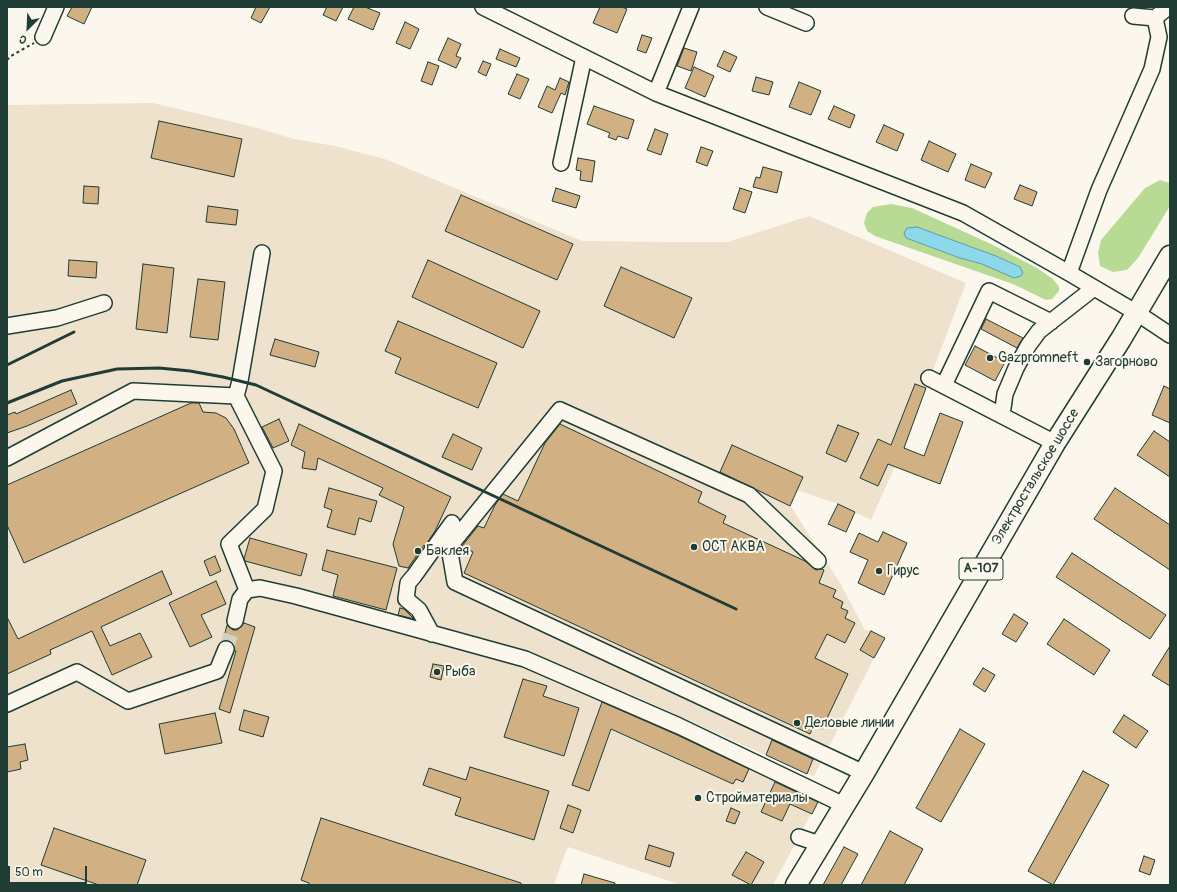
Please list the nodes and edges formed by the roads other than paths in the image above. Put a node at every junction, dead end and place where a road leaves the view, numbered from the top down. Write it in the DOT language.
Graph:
graph roads {
  1 [pos="56,7"];
  2 [pos="483,7"];
  3 [pos="690,7"];
  4 [pos="767,7"];
  5 [pos="1168,7"];
  6 [pos="1133,16"];
  7 [pos="1155,18"];
  8 [pos="806,22"];
  9 [pos="43,37"];
  10 [pos="584,57"];
  11 [pos="656,93"];
  12 [pos="561,163"];
  13 [pos="262,253"];
  14 [pos="1170,256"];
  15 [pos="1069,273"];
  16 [pos="1094,288"];
  17 [pos="104,303"];
  18 [pos="1137,314"];
  19 [pos="1051,322"];
  20 [pos="7,326"];
  21 [pos="1170,335"];
  22 [pos="929,378"];
  23 [pos="944,385"];
  24 [pos="236,396"];
  25 [pos="1002,415"];
  26 [pos="1055,443"];
  27 [pos="7,458"];
  28 [pos="452,523"];
  29 [pos="818,561"];
  30 [pos="247,590"];
  31 [pos="235,621"];
  32 [pos="432,634"];
  33 [pos="226,649"];
  34 [pos="7,704"];
  35 [pos="864,773"];
  36 [pos="844,805"];
  37 [pos="799,837"];
  38 [pos="820,844"];
  39 [pos="796,885"];
  1 -- 9 [label="street"];
  2 -- 10 [label="street"];
  3 -- 11 [label="street"];
  4 -- 8 [label="street"];
  5 -- 7 [label="street"];
  6 -- 7 [label="street"];
  7 -- 15 [label="street"];
  10 -- 11 [label="street"];
  10 -- 12 [label="street"];
  11 -- 15 [label="street"];
  13 -- 24 [label="street"];
  14 -- 18 [label="main road, Электростальское шоссе / А-107"];
  15 -- 16 [label="street"];
  16 -- 18 [label="street"];
  16 -- 19 [label="street"];
  17 -- 20 [label="street"];
  18 -- 21 [label="street"];
  18 -- 26 [label="main road, Электростальское шоссе / А-107"];
  19 -- 23 [label="street"];
  19 -- 25 [label="street"];
  22 -- 23 [label="street"];
  23 -- 25 [label="street"];
  24 -- 27 [label="street"];
  24 -- 30 [label="street"];
  25 -- 26 [label="street"];
  26 -- 35 [label="main road, Электростальское шоссе / А-107"];
  28 -- 32 [label="street"];
  29 -- 35 [label="street"];
  30 -- 31 [label="street"];
  30 -- 32 [label="street"];
  32 -- 36 [label="street"];
  33 -- 34 [label="street"];
  35 -- 36 [label="main road, Электростальское шоссе / А-107"];
  36 -- 38 [label="main road, Электростальское шоссе / А-107"];
  37 -- 38 [label="street"];
  38 -- 39 [label="main road, Электростальское шоссе / А-107"];
}
